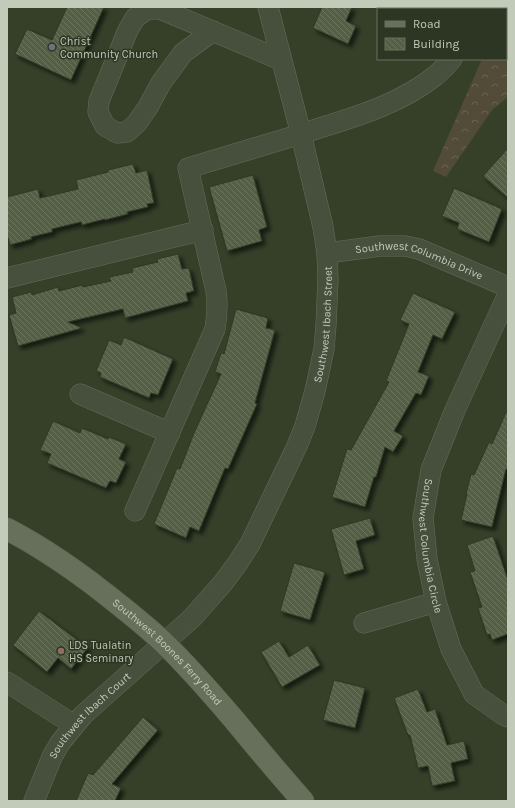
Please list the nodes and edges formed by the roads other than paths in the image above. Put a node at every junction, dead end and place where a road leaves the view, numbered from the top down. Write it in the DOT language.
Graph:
graph roads {
  1 [pos="268,7"];
  2 [pos="213,31"];
  3 [pos="281,60"];
  4 [pos="451,60"];
  5 [pos="301,134"];
  6 [pos="203,230"];
  7 [pos="327,253"];
  8 [pos="7,278"];
  9 [pos="508,287"];
  10 [pos="508,294"];
  11 [pos="80,394"];
  12 [pos="170,433"];
  13 [pos="135,511"];
  14 [pos="7,529"];
  15 [pos="436,602"];
  16 [pos="364,623"];
  17 [pos="163,642"];
  18 [pos="7,682"];
  19 [pos="508,717"];
  20 [pos="74,725"];
  21 [pos="34,801"];
  22 [pos="303,801"];
  1 -- 3 [label="street, Southwest Ibach Street"];
  2 -- 2 [label="street"];
  2 -- 3 [label="street"];
  3 -- 5 [label="street, Southwest Ibach Street"];
  4 -- 5 [label="street"];
  5 -- 6 [label="street"];
  5 -- 7 [label="street, Southwest Ibach Street"];
  6 -- 8 [label="street"];
  6 -- 12 [label="street"];
  7 -- 9 [label="street, Southwest Columbia Drive"];
  7 -- 17 [label="street, Southwest Ibach Street"];
  10 -- 15 [label="street, Southwest Columbia Circle"];
  11 -- 12 [label="street"];
  12 -- 13 [label="street"];
  14 -- 17 [label="main road, Southwest Boones Ferry Road"];
  15 -- 16 [label="street"];
  15 -- 19 [label="street, Southwest Columbia Circle"];
  17 -- 20 [label="street, Southwest Ibach Court"];
  17 -- 22 [label="main road, Southwest Boones Ferry Road"];
  18 -- 20 [label="street"];
  20 -- 21 [label="street, Southwest Ibach Court"];
}
